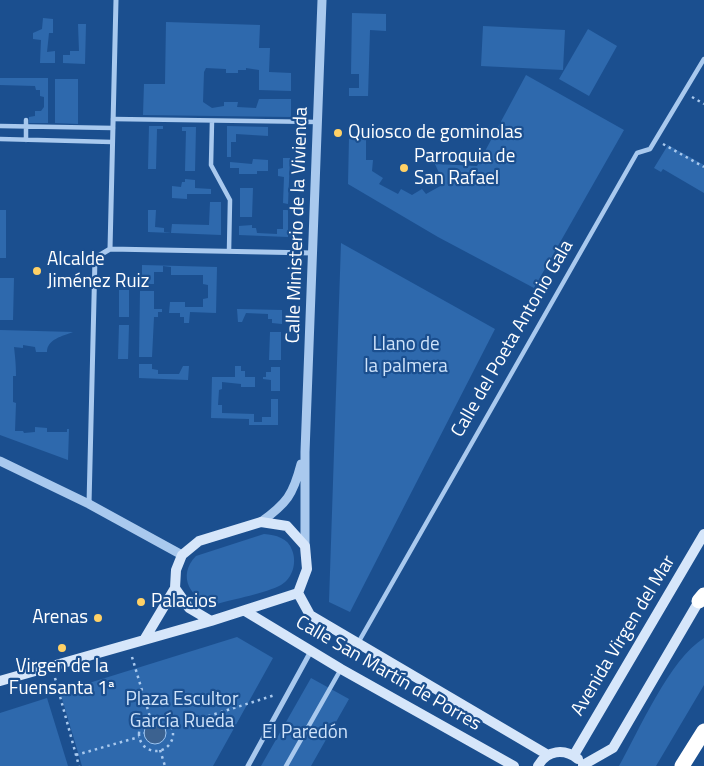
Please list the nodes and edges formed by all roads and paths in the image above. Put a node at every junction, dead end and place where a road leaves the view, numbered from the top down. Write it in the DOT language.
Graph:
graph roads {
  1 [pos="116,0"];
  2 [pos="322,0"];
  3 [pos="704,59"];
  4 [pos="684,92"];
  5 [pos="704,104"];
  6 [pos="113,118"];
  7 [pos="26,120"];
  8 [pos="212,121"];
  9 [pos="318,122"];
  10 [pos="0,126"];
  11 [pos="26,126"];
  12 [pos="61,127"];
  13 [pos="113,128"];
  14 [pos="0,139"];
  15 [pos="26,140"];
  16 [pos="61,140"];
  17 [pos="656,140"];
  18 [pos="112,142"];
  19 [pos="704,167"];
  20 [pos="110,249"];
  21 [pos="229,251"];
  22 [pos="313,253"];
  23 [pos="305,452"];
  24 [pos="0,461"];
  25 [pos="89,504"];
  26 [pos="261,522"];
  27 [pos="704,534"];
  28 [pos="305,546"];
  29 [pos="182,555"];
  30 [pos="175,588"];
  31 [pos="298,594"];
  32 [pos="702,600"];
  33 [pos="246,611"];
  34 [pos="210,621"];
  35 [pos="144,640"];
  36 [pos="128,644"];
  37 [pos="357,644"];
  38 [pos="311,651"];
  39 [pos="52,666"];
  40 [pos="341,669"];
  41 [pos="0,681"];
  42 [pos="290,690"];
  43 [pos="150,717"];
  44 [pos="171,728"];
  45 [pos="704,731"];
  46 [pos="139,737"];
  47 [pos="160,750"];
  48 [pos="76,755"];
  49 [pos="548,755"];
  50 [pos="574,756"];
  51 [pos="583,765"];
  52 [pos="79,766"];
  53 [pos="165,766"];
  54 [pos="248,766"];
  55 [pos="286,766"];
  56 [pos="514,766"];
  57 [pos="538,766"];
  58 [pos="682,766"];
  1 -- 6 [label="street"];
  2 -- 9 [label="street, Calle Ministerio de la Vivienda"];
  3 -- 4 [label="street, Calle del Poeta Antonio Gala"];
  4 -- 5 [label="path"];
  4 -- 17 [label="street, Calle del Poeta Antonio Gala"];
  6 -- 8 [label="street"];
  6 -- 13 [label="street"];
  7 -- 11 [label="street"];
  8 -- 9 [label="street"];
  8 -- 21 [label="street"];
  9 -- 22 [label="street, Calle Ministerio de la Vivienda"];
  10 -- 11 [label="street"];
  11 -- 12 [label="street"];
  11 -- 15 [label="street"];
  12 -- 13 [label="street"];
  12 -- 16 [label="street"];
  13 -- 18 [label="street"];
  14 -- 15 [label="street"];
  15 -- 16 [label="street"];
  16 -- 18 [label="street"];
  17 -- 19 [label="path"];
  17 -- 37 [label="street, Calle del Poeta Antonio Gala"];
  18 -- 20 [label="street"];
  20 -- 21 [label="street"];
  20 -- 25 [label="street"];
  21 -- 22 [label="street"];
  22 -- 23 [label="street, Calle Ministerio de la Vivienda"];
  23 -- 26 [label="street, Calle Ministerio de la Vivienda"];
  23 -- 28 [label="street, Calle Ministerio de la Vivienda"];
  24 -- 25 [label="street"];
  25 -- 29 [label="street"];
  26 -- 28 [label="main road"];
  26 -- 29 [label="main road"];
  27 -- 50 [label="main road, Avenida Virgen del Mar"];
  28 -- 31 [label="main road"];
  29 -- 30 [label="main road"];
  30 -- 34 [label="main road"];
  30 -- 35 [label="main road"];
  31 -- 33 [label="main road"];
  31 -- 37 [label="main road, Calle San Martín de Porres"];
  32 -- 51 [label="main road"];
  33 -- 34 [label="main road"];
  33 -- 38 [label="main road, Calle San Martín de Porres"];
  34 -- 35 [label="main road"];
  35 -- 36 [label="main road"];
  36 -- 39 [label="main road"];
  36 -- 43 [label="path"];
  37 -- 49 [label="main road, Calle San Martín de Porres"];
  38 -- 40 [label="main road, Calle San Martín de Porres"];
  38 -- 42 [label="street"];
  39 -- 41 [label="main road"];
  39 -- 48 [label="path"];
  40 -- 55 [label="street"];
  40 -- 56 [label="main road, Calle San Martín de Porres"];
  42 -- 44 [label="path"];
  42 -- 54 [label="street"];
  43 -- 44 [label="path"];
  43 -- 46 [label="path"];
  44 -- 47 [label="path"];
  45 -- 58 [label="highway"];
  46 -- 47 [label="path"];
  46 -- 48 [label="path"];
  47 -- 53 [label="path"];
  48 -- 52 [label="path"];
  49 -- 50 [label="main road"];
  49 -- 57 [label="main road"];
  50 -- 51 [label="main road"];
}
